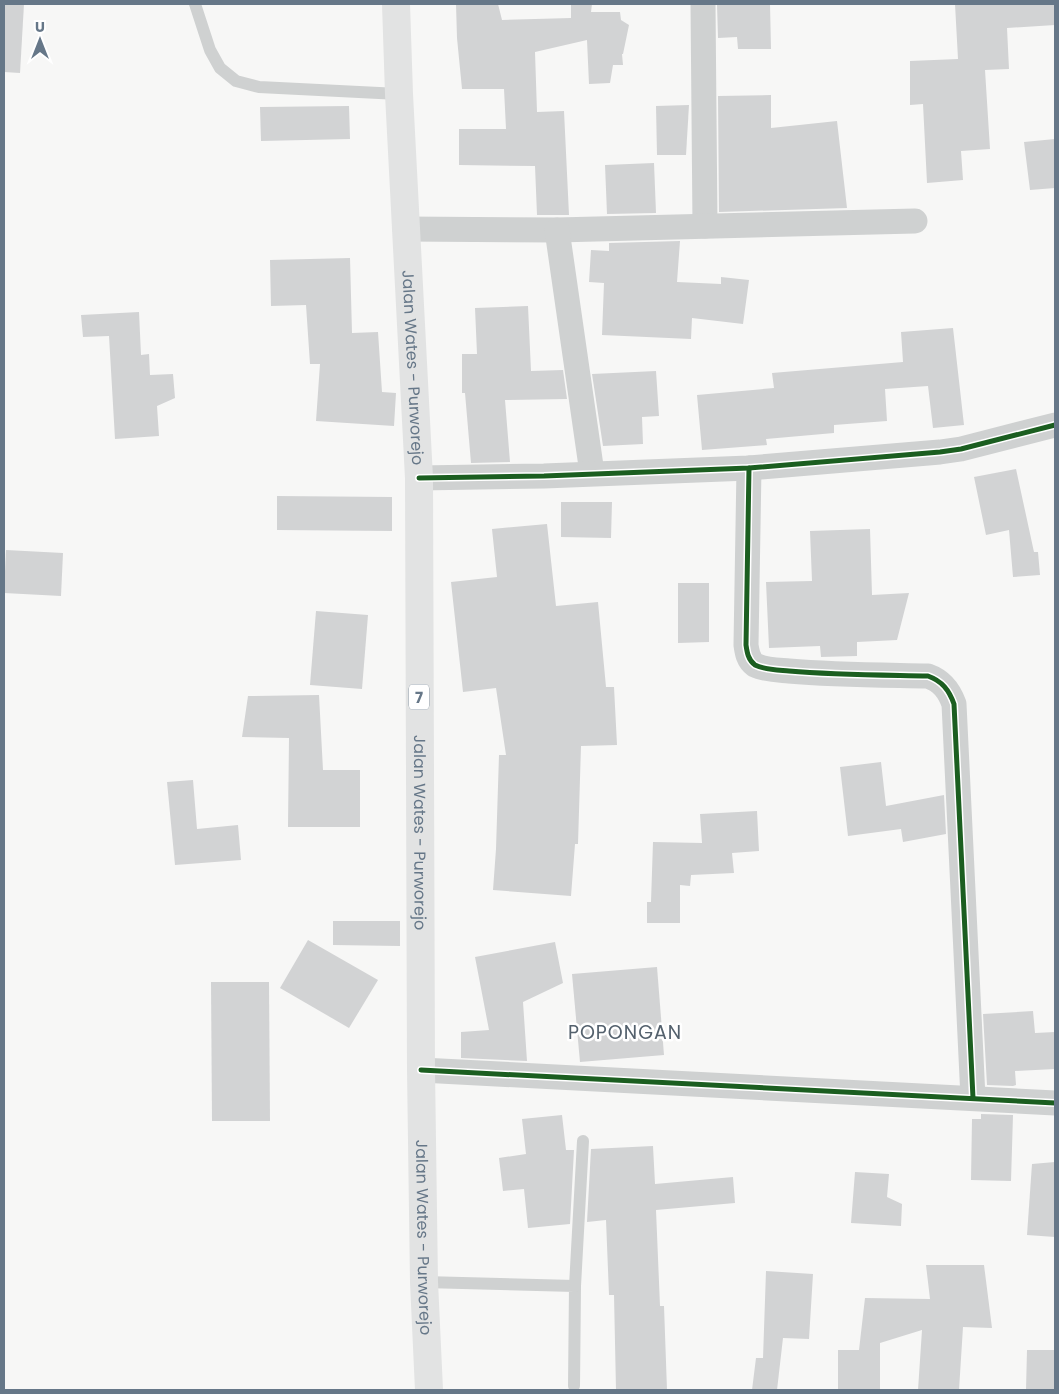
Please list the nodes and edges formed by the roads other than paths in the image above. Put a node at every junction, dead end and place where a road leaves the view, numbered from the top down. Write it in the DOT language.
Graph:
graph roads {
  1 [pos="195,4"];
  2 [pos="396,4"];
  3 [pos="703,4"];
  4 [pos="398,94"];
  5 [pos="915,221"];
  6 [pos="705,226"];
  7 [pos="405,229"];
  8 [pos="557,230"];
  9 [pos="1055,425"];
  10 [pos="749,468"];
  11 [pos="592,473"];
  12 [pos="419,478"];
  13 [pos="421,1070"];
  14 [pos="972,1098"];
  15 [pos="1055,1103"];
  16 [pos="583,1141"];
  17 [pos="424,1282"];
  18 [pos="575,1286"];
  19 [pos="574,1386"];
  20 [pos="429,1390"];
  1 -- 4 [label="lane"];
  2 -- 4 [label="highway, Jalan Wates - Purworejo / 7"];
  3 -- 6 [label="street"];
  4 -- 7 [label="highway, Jalan Wates - Purworejo / 7"];
  5 -- 6 [label="street"];
  6 -- 8 [label="street"];
  7 -- 8 [label="street"];
  7 -- 12 [label="highway, Jalan Wates - Purworejo / 7"];
  8 -- 11 [label="street"];
  9 -- 10 [label="street"];
  10 -- 11 [label="street"];
  10 -- 14 [label="street"];
  11 -- 12 [label="street"];
  12 -- 13 [label="highway, Jalan Wates - Purworejo / 7"];
  13 -- 14 [label="street"];
  13 -- 17 [label="highway, Jalan Wates - Purworejo / 7"];
  14 -- 15 [label="street"];
  16 -- 18 [label="lane"];
  17 -- 18 [label="lane"];
  17 -- 20 [label="highway, Jalan Wates - Purworejo / 7"];
  18 -- 19 [label="lane"];
}
